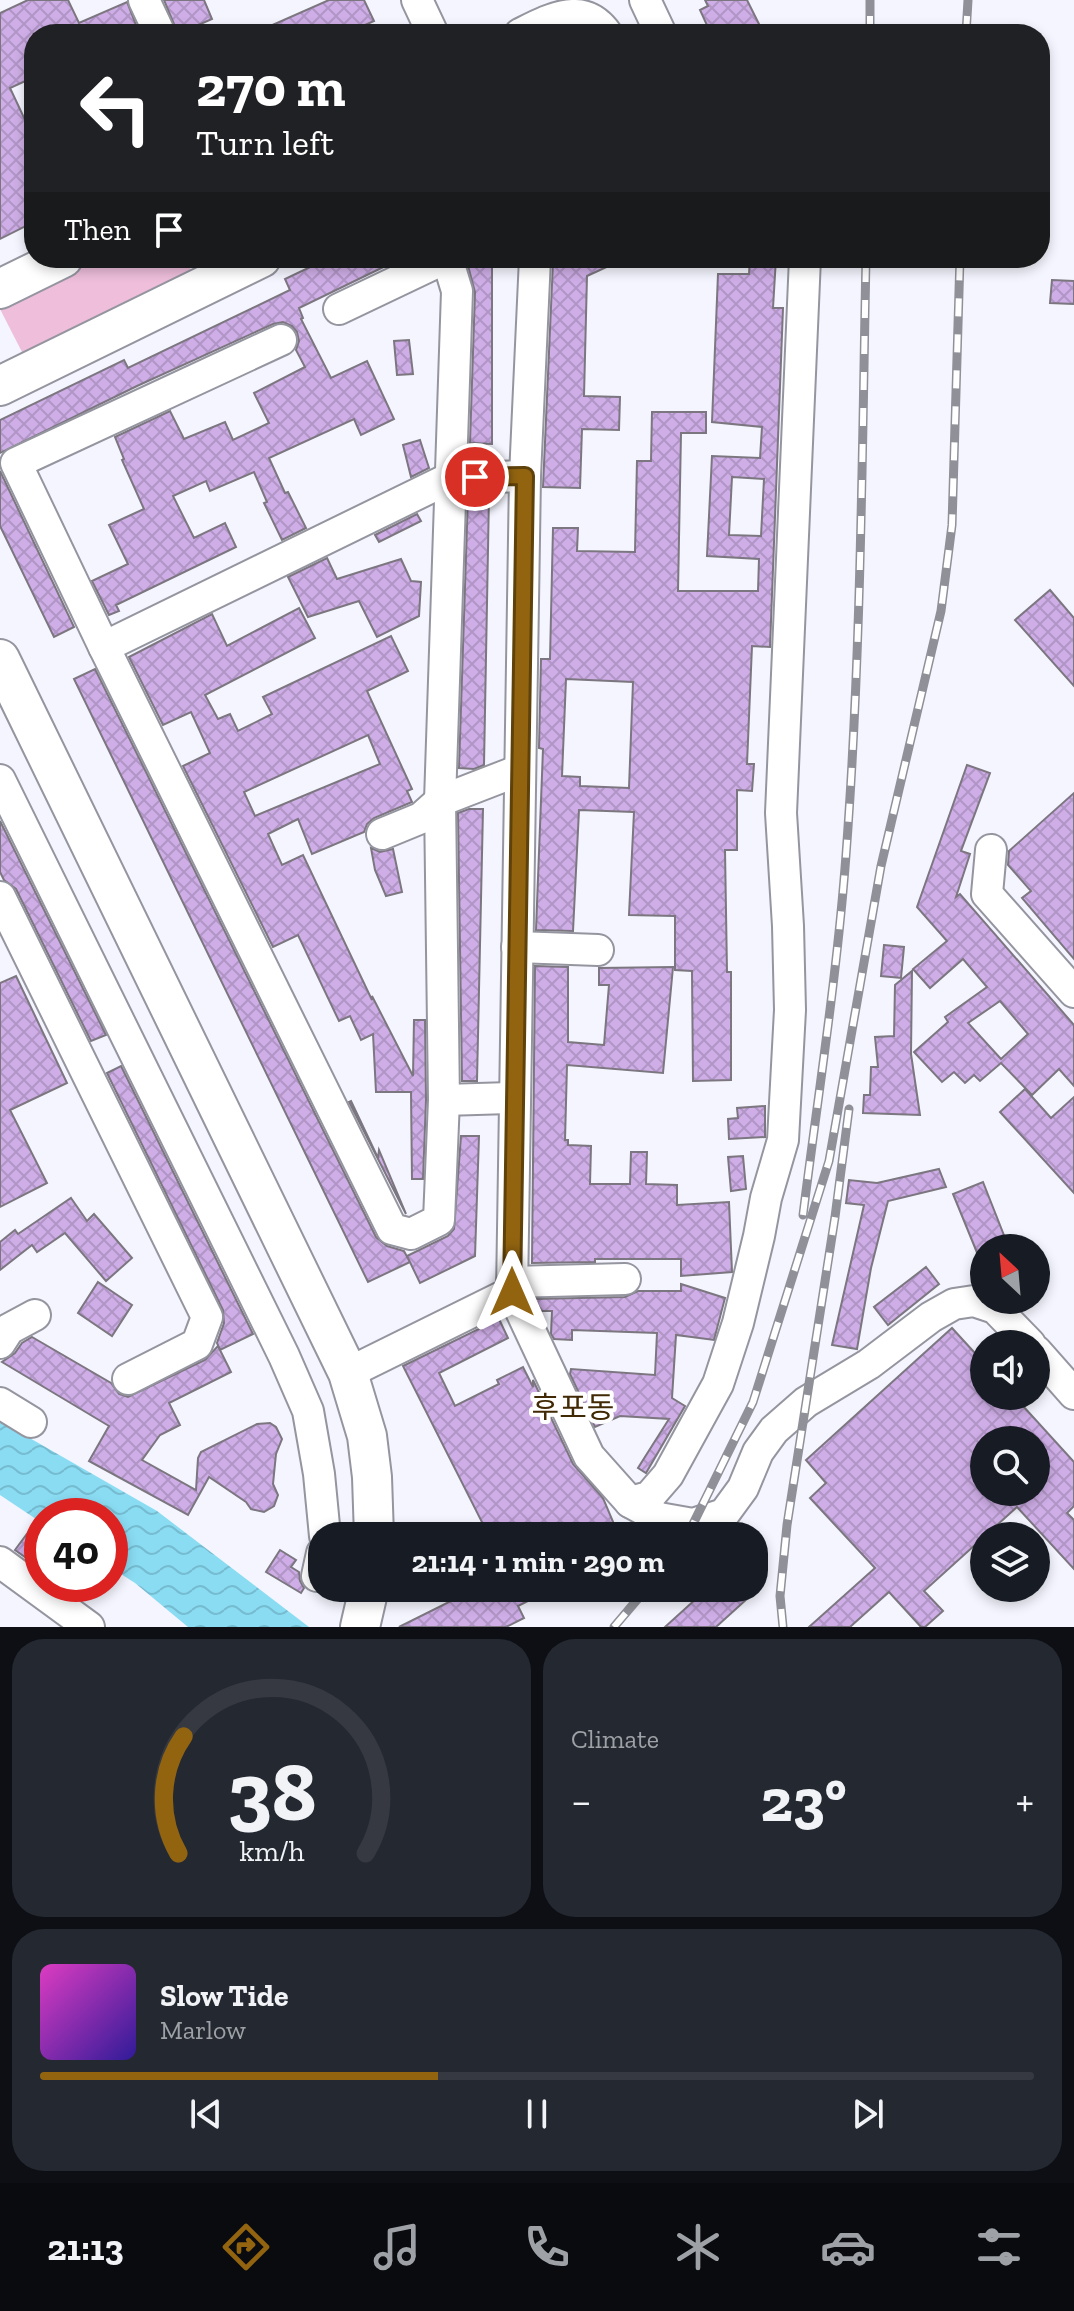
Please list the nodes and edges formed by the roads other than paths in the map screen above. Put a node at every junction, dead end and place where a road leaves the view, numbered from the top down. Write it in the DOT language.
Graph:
graph roads {
  1 [pos="144,0"];
  2 [pos="417,0"];
  3 [pos="645,0"];
  4 [pos="155,24"];
  5 [pos="428,24"];
  6 [pos="540,24"];
  7 [pos="598,24"];
  8 [pos="656,24"];
  9 [pos="43,268"];
  10 [pos="241,268"];
  11 [pos="425,268"];
  12 [pos="449,268"];
  13 [pos="535,268"];
  14 [pos="805,268"];
  15 [pos="0,289"];
  16 [pos="339,309"];
  17 [pos="281,340"];
  18 [pos="0,386"];
  19 [pos="525,476"];
  20 [pos="450,478"];
  21 [pos="104,647"];
  22 [pos="0,659"];
  23 [pos="520,770"];
  24 [pos="0,780"];
  25 [pos="440,801"];
  26 [pos="382,834"];
  27 [pos="991,850"];
  28 [pos="0,897"];
  29 [pos="517,947"];
  30 [pos="598,950"];
  31 [pos="1074,992"];
  32 [pos="514,1098"];
  33 [pos="444,1100"];
  34 [pos="625,1279"];
  35 [pos="512,1287"];
  36 [pos="35,1315"];
  37 [pos="1016,1330"];
  38 [pos="0,1343"];
  39 [pos="1050,1367"];
  40 [pos="348,1373"];
  41 [pos="128,1379"];
  42 [pos="1074,1394"];
  43 [pos="0,1403"];
  44 [pos="31,1422"];
  45 [pos="630,1502"];
  46 [pos="324,1522"];
  47 [pos="374,1522"];
  48 [pos="0,1562"];
  49 [pos="366,1602"];
  50 [pos="89,1627"];
  51 [pos="360,1627"];
  1 -- 4 [label="street"];
  2 -- 5 [label="street"];
  3 -- 8 [label="street"];
  6 -- 7 [label="street"];
  9 -- 15 [label="main road"];
  10 -- 18 [label="main road"];
  11 -- 16 [label="street"];
  12 -- 20 [label="street"];
  13 -- 19 [label="street"];
  14 -- 45 [label="street"];
  17 -- 21 [label="street"];
  19 -- 20 [label="street"];
  19 -- 23 [label="street"];
  20 -- 21 [label="street"];
  20 -- 25 [label="street"];
  21 -- 33 [label="street"];
  22 -- 40 [label="main road"];
  23 -- 25 [label="street"];
  23 -- 29 [label="street"];
  24 -- 46 [label="street"];
  25 -- 26 [label="street"];
  25 -- 33 [label="street"];
  27 -- 31 [label="street"];
  28 -- 41 [label="street"];
  29 -- 30 [label="street"];
  29 -- 32 [label="street"];
  32 -- 33 [label="street"];
  32 -- 35 [label="street"];
  34 -- 35 [label="street"];
  35 -- 40 [label="street"];
  35 -- 45 [label="street"];
  36 -- 38 [label="street"];
  37 -- 45 [label="street"];
  39 -- 42 [label="street"];
  40 -- 47 [label="main road"];
  43 -- 44 [label="street"];
  48 -- 50 [label="street"];
  49 -- 51 [label="main road"];
}
